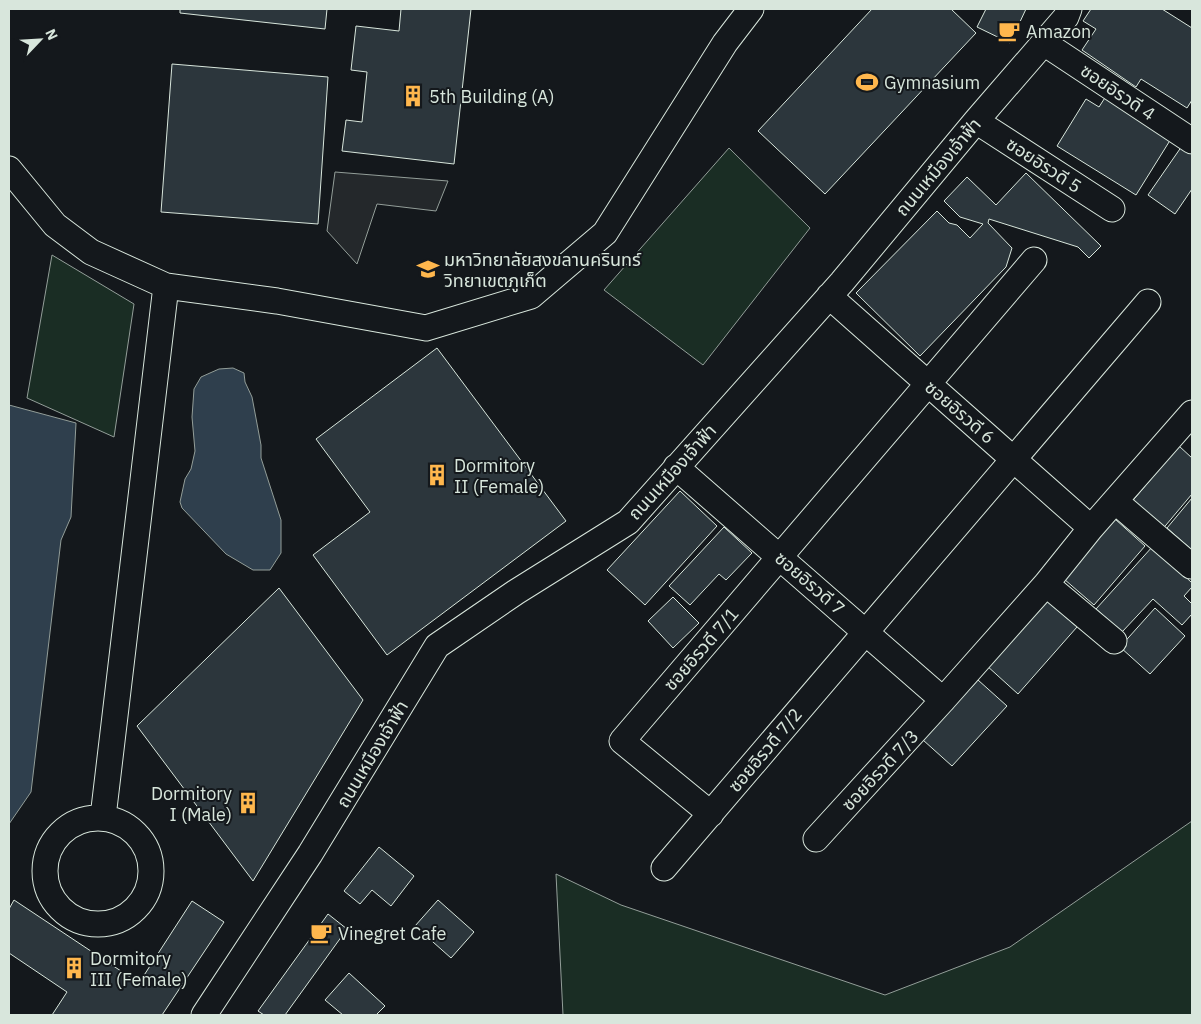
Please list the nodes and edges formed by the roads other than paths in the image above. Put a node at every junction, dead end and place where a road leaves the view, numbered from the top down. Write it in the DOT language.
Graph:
graph roads {
  1 [pos="751,9"];
  2 [pos="1069,9"];
  3 [pos="1044,43"];
  4 [pos="976,121"];
  5 [pos="1192,141"];
  6 [pos="9,169"];
  7 [pos="1112,209"];
  8 [pos="1034,260"];
  9 [pos="166,286"];
  10 [pos="829,296"];
  11 [pos="1148,302"];
  12 [pos="928,384"];
  13 [pos="1191,419"];
  14 [pos="1013,459"];
  15 [pos="676,467"];
  16 [pos="1115,501"];
  17 [pos="1091,528"];
  18 [pos="780,557"];
  19 [pos="1191,566"];
  20 [pos="1046,584"];
  21 [pos="866,632"];
  22 [pos="1114,641"];
  23 [pos="943,700"];
  24 [pos="711,814"];
  25 [pos="103,817"];
  26 [pos="816,839"];
  27 [pos="664,868"];
  28 [pos="204,1015"];
  1 -- 9 [label="street"];
  2 -- 3 [label="street, ถนนเหมืองเจ้าฟ้า"];
  3 -- 4 [label="street, ถนนเหมืองเจ้าฟ้า"];
  3 -- 5 [label="street, ซอยอิรวดี 4"];
  4 -- 7 [label="street, ซอยอิรวดี 5"];
  4 -- 10 [label="street, ถนนเหมืองเจ้าฟ้า"];
  6 -- 9 [label="street"];
  8 -- 12 [label="street, ซอยอิรวดี 7/1"];
  9 -- 25 [label="street"];
  10 -- 12 [label="street, ซอยอิรวดี 6"];
  10 -- 15 [label="street, ถนนเหมืองเจ้าฟ้า"];
  11 -- 14 [label="street, ซอยอิรวดี 7/2"];
  12 -- 14 [label="street, ซอยอิรวดี 6"];
  12 -- 18 [label="street, ซอยอิรวดี 7/1"];
  13 -- 16 [label="street, ซอยอิรวดี 7/3"];
  14 -- 17 [label="street, ซอยอิรวดี 6"];
  14 -- 21 [label="street, ซอยอิรวดี 7/2"];
  15 -- 18 [label="street, ซอยอิรวดี 7"];
  15 -- 28 [label="street, ถนนเหมืองเจ้าฟ้า"];
  16 -- 17 [label="street, ซอยอิรวดี 7/3"];
  16 -- 19 [label="street"];
  17 -- 20 [label="street, ซอยอิรวดี 7/3"];
  18 -- 21 [label="street, ซอยอิรวดี 7"];
  18 -- 24 [label="street, ซอยอิรวดี 7/1"];
  20 -- 22 [label="street"];
  20 -- 23 [label="street, ซอยอิรวดี 7/3"];
  21 -- 23 [label="street, ซอยอิรวดี 7"];
  21 -- 24 [label="street, ซอยอิรวดี 7/2"];
  23 -- 26 [label="street, ซอยอิรวดี 7/3"];
  24 -- 27 [label="street, ซอยอิรวดี 7/2"];
  25 -- 25 [label="street"];
}
